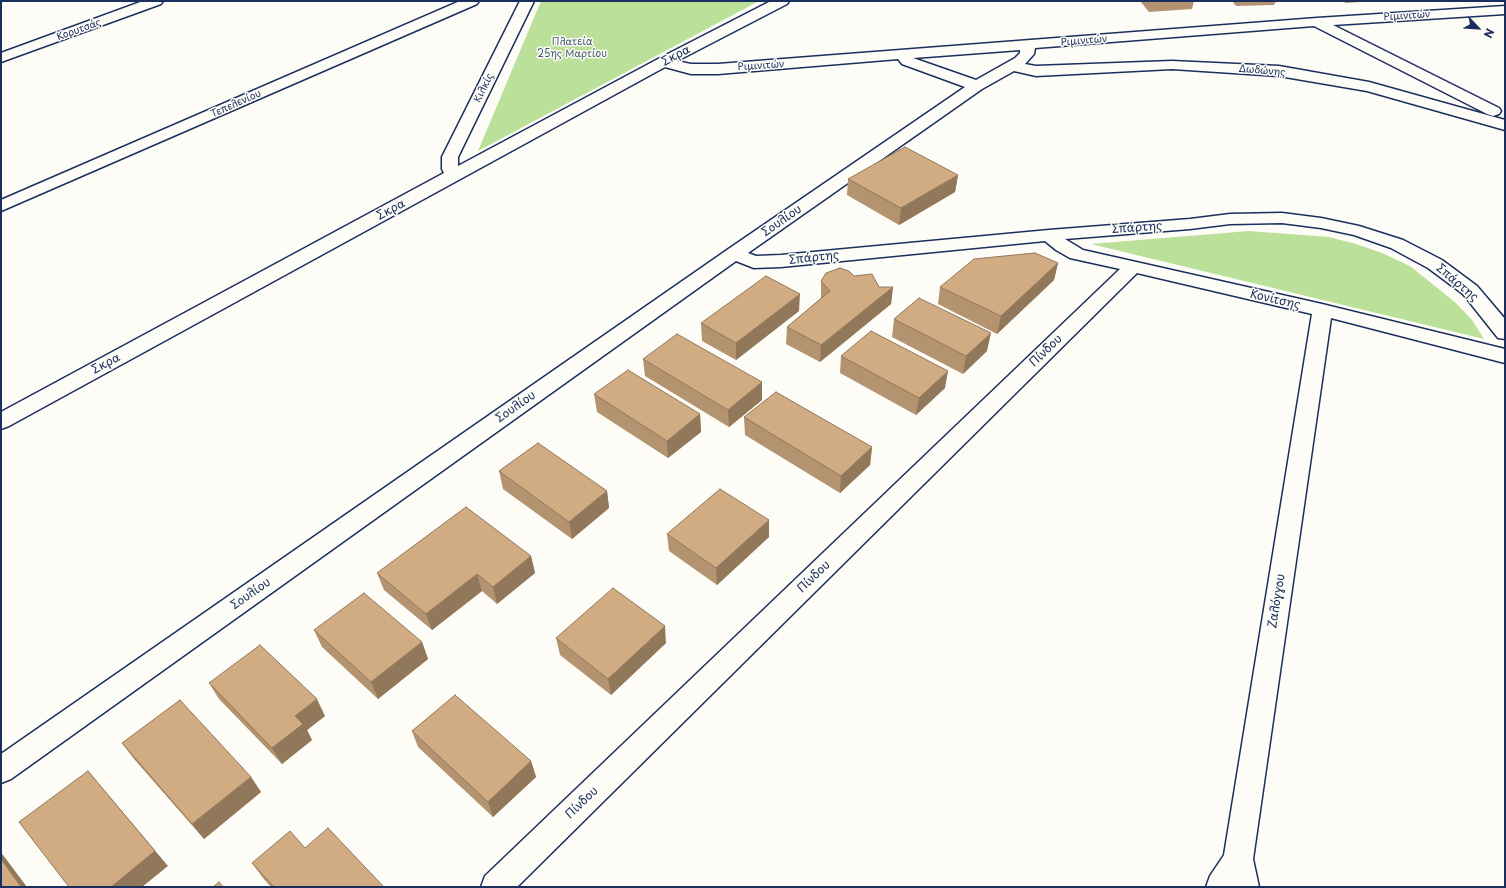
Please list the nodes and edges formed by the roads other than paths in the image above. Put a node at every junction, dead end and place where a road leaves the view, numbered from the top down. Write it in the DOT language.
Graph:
graph roads {
  1 [pos="156,1"];
  2 [pos="472,1"];
  3 [pos="527,1"];
  4 [pos="782,1"];
  5 [pos="1505,10"];
  6 [pos="1317,22"];
  7 [pos="1028,45"];
  8 [pos="902,55"];
  9 [pos="1,58"];
  10 [pos="663,62"];
  11 [pos="1013,66"];
  12 [pos="977,86"];
  13 [pos="1505,117"];
  14 [pos="1505,125"];
  15 [pos="454,175"];
  16 [pos="1,206"];
  17 [pos="1049,235"];
  18 [pos="734,254"];
  19 [pos="1133,267"];
  20 [pos="1322,310"];
  21 [pos="1505,333"];
  22 [pos="1505,356"];
  23 [pos="1,421"];
  24 [pos="1,770"];
  25 [pos="1241,873"];
  26 [pos="496,887"];
  27 [pos="1221,887"];
  1 -- 9 [label="street, Κορυτσάς"];
  2 -- 16 [label="street, Τεπελενίου"];
  3 -- 15 [label="street, Κιλκίς"];
  4 -- 10 [label="street, Σκρα"];
  5 -- 6 [label="street, Ριμινιτών"];
  6 -- 7 [label="street, Ριμινιτών"];
  6 -- 13 [label="street"];
  7 -- 8 [label="street, Ριμινιτών"];
  7 -- 11 [label="street, Σουλίου"];
  8 -- 10 [label="street, Ριμινιτών"];
  8 -- 12 [label="street"];
  10 -- 15 [label="street, Σκρα"];
  11 -- 12 [label="street, Σουλίου"];
  11 -- 14 [label="street, Δωδώνης"];
  12 -- 18 [label="street, Σουλίου"];
  15 -- 23 [label="street, Σκρα"];
  17 -- 18 [label="street, Σπάρτης"];
  17 -- 19 [label="street, Κονίτσης"];
  17 -- 21 [label="street, Σπάρτης"];
  18 -- 24 [label="street, Σουλίου"];
  19 -- 20 [label="street, Κονίτσης"];
  19 -- 26 [label="street, Πίνδου"];
  20 -- 22 [label="street, Κονίτσης"];
  20 -- 25 [label="street, Ζαλόγγου"];
  25 -- 27 [label="street, Ζαλόγγου"];
}
